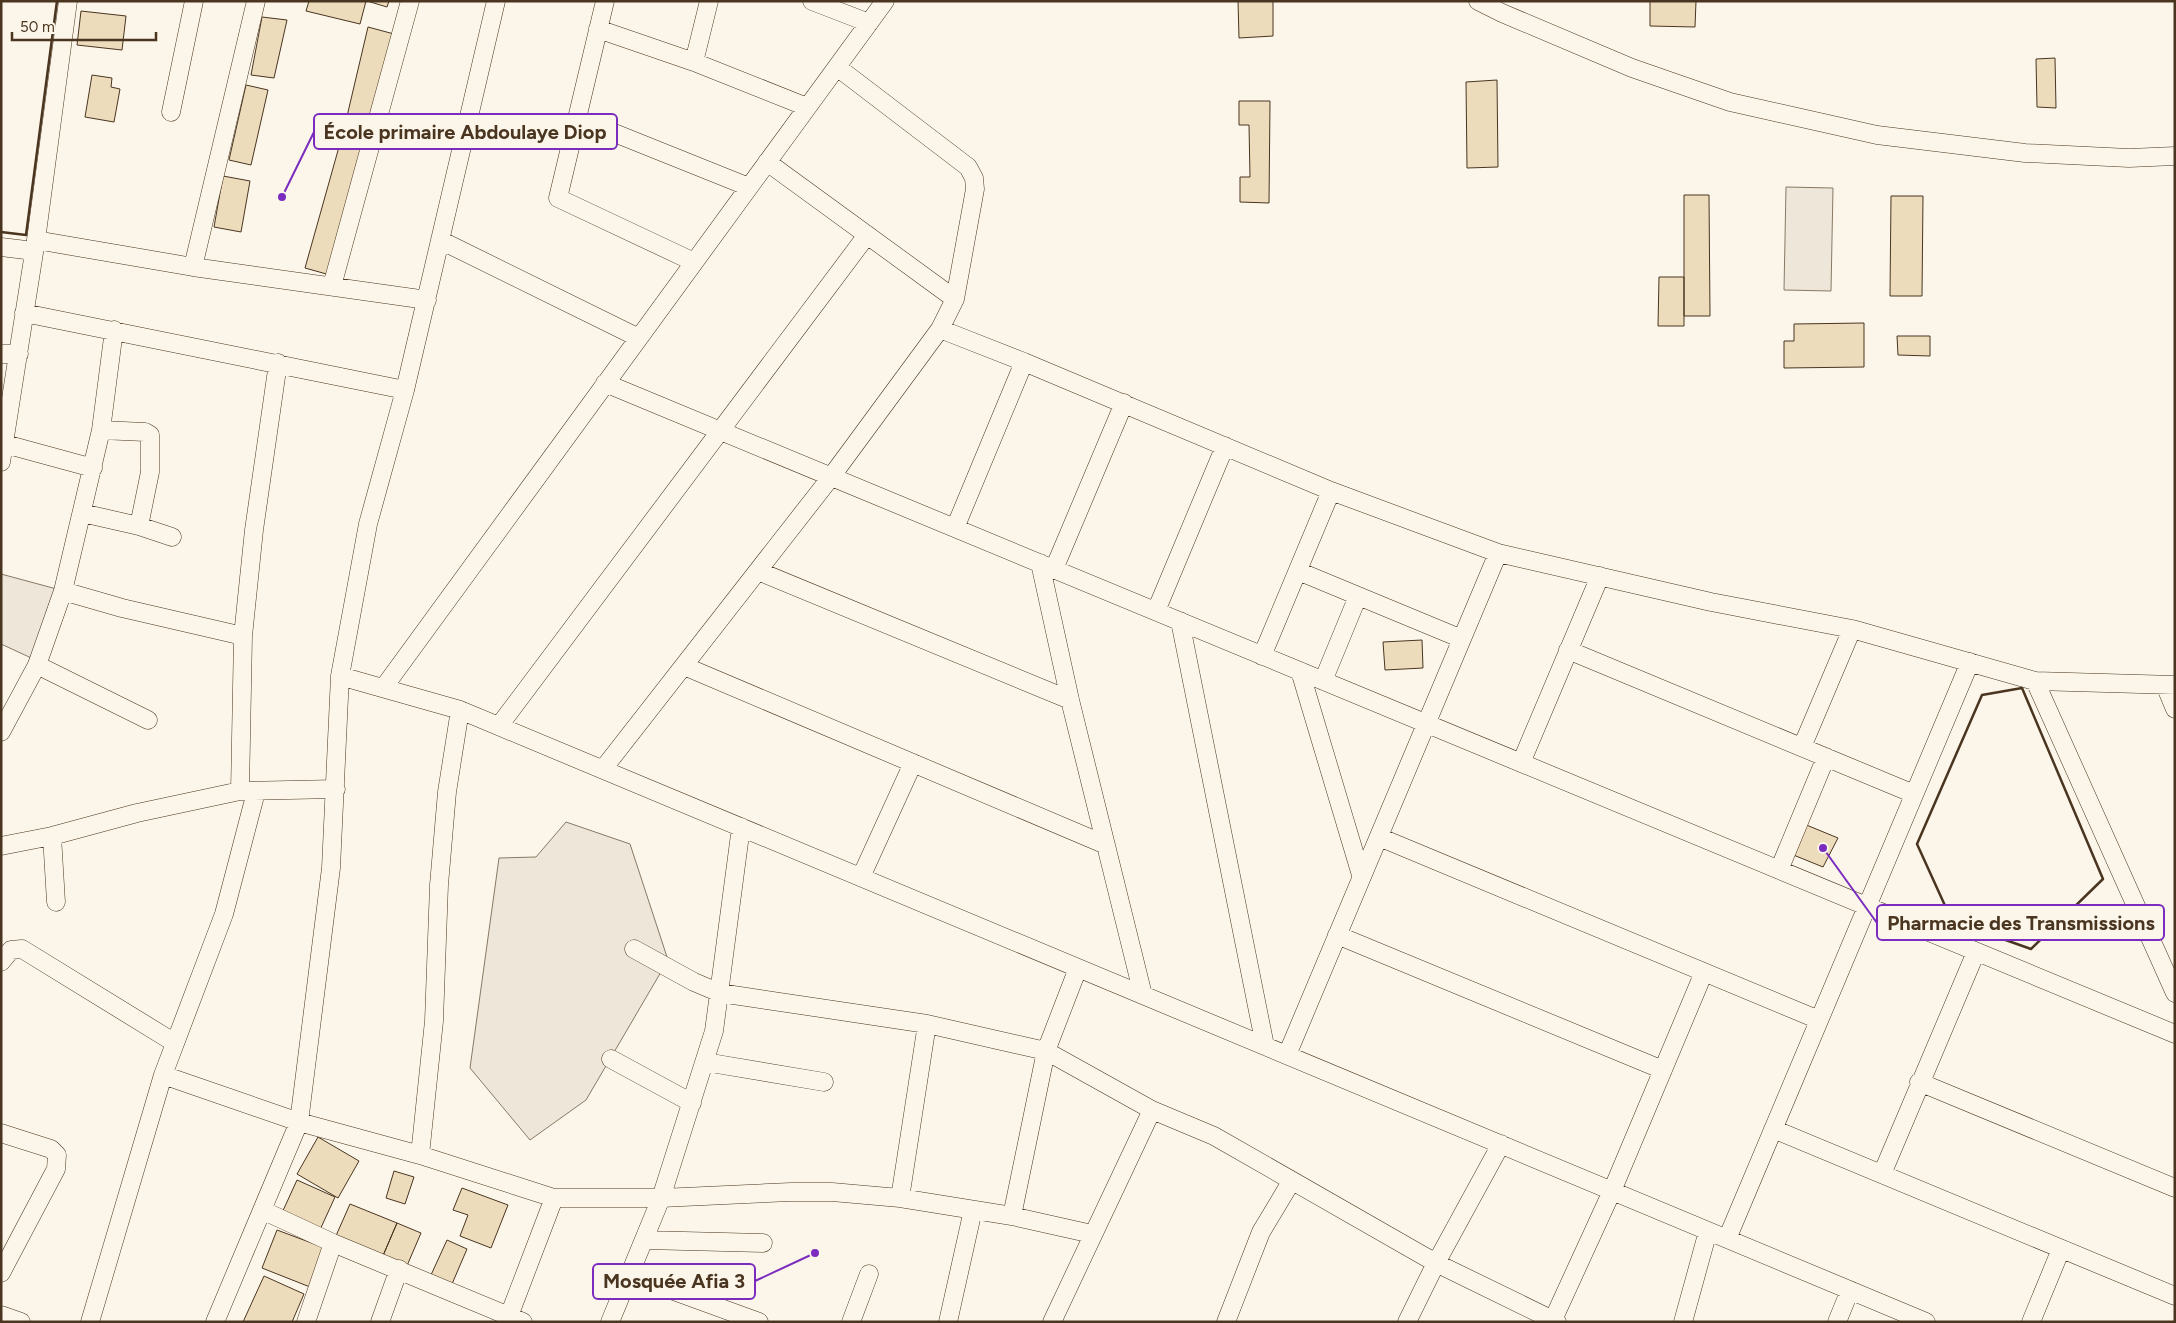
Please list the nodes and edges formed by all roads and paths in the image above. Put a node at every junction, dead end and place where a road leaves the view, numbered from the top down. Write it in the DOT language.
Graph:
graph roads {
  1 [pos="68,1"];
  2 [pos="194,1"];
  3 [pos="256,1"];
  4 [pos="410,1"];
  5 [pos="496,1"];
  6 [pos="605,1"];
  7 [pos="709,1"];
  8 [pos="812,1"];
  9 [pos="885,1"];
  10 [pos="1478,1"];
  11 [pos="869,23"];
  12 [pos="598,29"];
  13 [pos="694,62"];
  14 [pos="837,67"];
  15 [pos="807,107"];
  16 [pos="171,112"];
  17 [pos="577,118"];
  18 [pos="2175,156"];
  19 [pos="767,162"];
  20 [pos="749,188"];
  21 [pos="867,235"];
  22 [pos="440,240"];
  23 [pos="35,245"];
  24 [pos="1,247"];
  25 [pos="694,262"];
  26 [pos="193,267"];
  27 [pos="332,286"];
  28 [pos="955,299"];
  29 [pos="427,300"];
  30 [pos="24,313"];
  31 [pos="940,329"];
  32 [pos="114,330"];
  33 [pos="639,338"];
  34 [pos="1,354"];
  35 [pos="19,354"];
  36 [pos="1024,362"];
  37 [pos="278,364"];
  38 [pos="605,384"];
  39 [pos="405,390"];
  40 [pos="1124,403"];
  41 [pos="101,430"];
  42 [pos="722,431"];
  43 [pos="5,444"];
  44 [pos="1225,446"];
  45 [pos="1,462"];
  46 [pos="93,468"];
  47 [pos="831,477"];
  48 [pos="1332,491"];
  49 [pos="82,513"];
  50 [pos="139,526"];
  51 [pos="955,528"];
  52 [pos="172,537"];
  53 [pos="1498,553"];
  54 [pos="1047,566"];
  55 [pos="758,571"];
  56 [pos="1298,571"];
  57 [pos="1600,576"];
  58 [pos="63,591"];
  59 [pos="1358,596"];
  60 [pos="1156,612"];
  61 [pos="1180,621"];
  62 [pos="1852,629"];
  63 [pos="243,636"];
  64 [pos="1462,639"];
  65 [pos="1568,650"];
  66 [pos="1262,656"];
  67 [pos="1970,662"];
  68 [pos="37,665"];
  69 [pos="684,666"];
  70 [pos="1300,671"];
  71 [pos="340,676"];
  72 [pos="1322,681"];
  73 [pos="2035,681"];
  74 [pos="2170,685"];
  75 [pos="384,687"];
  76 [pos="1070,700"];
  77 [pos="2175,709"];
  78 [pos="460,710"];
  79 [pos="148,720"];
  80 [pos="1426,724"];
  81 [pos="499,726"];
  82 [pos="1,732"];
  83 [pos="1802,748"];
  84 [pos="1826,757"];
  85 [pos="913,763"];
  86 [pos="1521,763"];
  87 [pos="603,769"];
  88 [pos="336,789"];
  89 [pos="248,792"];
  90 [pos="1914,794"];
  91 [pos="741,827"];
  92 [pos="52,836"];
  93 [pos="1379,837"];
  94 [pos="1106,844"];
  95 [pos="1,846"];
  96 [pos="1779,870"];
  97 [pos="1361,875"];
  98 [pos="861,877"];
  99 [pos="56,902"];
  100 [pos="1867,907"];
  101 [pos="1337,935"];
  102 [pos="634,948"];
  103 [pos="1976,952"];
  104 [pos="1,962"];
  105 [pos="1078,968"];
  106 [pos="1704,972"];
  107 [pos="720,993"];
  108 [pos="2175,993"];
  109 [pos="1143,995"];
  110 [pos="1819,1020"];
  111 [pos="927,1024"];
  112 [pos="2175,1034"];
  113 [pos="175,1043"];
  114 [pos="1265,1046"];
  115 [pos="1046,1051"];
  116 [pos="1287,1055"];
  117 [pos="611,1059"];
  118 [pos="705,1062"];
  119 [pos="1662,1070"];
  120 [pos="163,1075"];
  121 [pos="824,1082"];
  122 [pos="1919,1082"];
  123 [pos="692,1103"];
  124 [pos="1152,1110"];
  125 [pos="299,1122"];
  126 [pos="1773,1129"];
  127 [pos="1,1133"];
  128 [pos="1501,1144"];
  129 [pos="420,1155"];
  130 [pos="1882,1174"];
  131 [pos="1291,1182"];
  132 [pos="2175,1188"];
  133 [pos="1612,1191"];
  134 [pos="554,1198"];
  135 [pos="661,1198"];
  136 [pos="900,1198"];
  137 [pos="262,1210"];
  138 [pos="973,1210"];
  139 [pos="1012,1216"];
  140 [pos="1708,1231"];
  141 [pos="1092,1234"];
  142 [pos="1727,1239"];
  143 [pos="645,1240"];
  144 [pos="333,1243"];
  145 [pos="763,1243"];
  146 [pos="2061,1249"];
  147 [pos="1436,1263"];
  148 [pos="399,1269"];
  149 [pos="1,1273"];
  150 [pos="869,1274"];
  151 [pos="630,1275"];
  152 [pos="1850,1290"];
  153 [pos="2175,1296"];
  154 [pos="1,1315"];
  155 [pos="508,1318"];
  156 [pos="1554,1321"];
  157 [pos="21,1322"];
  158 [pos="90,1322"];
  159 [pos="215,1322"];
  160 [pos="306,1322"];
  161 [pos="380,1322"];
  162 [pos="610,1322"];
  163 [pos="758,1322"];
  164 [pos="851,1322"];
  165 [pos="948,1322"];
  166 [pos="1052,1322"];
  167 [pos="1226,1322"];
  168 [pos="1407,1322"];
  169 [pos="1683,1322"];
  170 [pos="1837,1322"];
  171 [pos="1926,1322"];
  172 [pos="2031,1322"];
  1 -- 23 [label="street"];
  2 -- 16 [label="street"];
  3 -- 26 [label="street"];
  4 -- 27 [label="street"];
  5 -- 22 [label="street"];
  6 -- 12 [label="street"];
  7 -- 13 [label="street"];
  8 -- 11 [label="street"];
  9 -- 11 [label="street"];
  10 -- 18 [label="street"];
  11 -- 14 [label="street"];
  12 -- 13 [label="street"];
  12 -- 17 [label="street"];
  13 -- 15 [label="street"];
  14 -- 15 [label="street"];
  14 -- 28 [label="street"];
  15 -- 19 [label="street"];
  17 -- 20 [label="street"];
  17 -- 25 [label="street"];
  19 -- 20 [label="street"];
  19 -- 21 [label="street"];
  20 -- 25 [label="street"];
  21 -- 28 [label="street"];
  21 -- 42 [label="street"];
  22 -- 29 [label="street"];
  22 -- 33 [label="street"];
  23 -- 24 [label="street"];
  23 -- 26 [label="street"];
  23 -- 30 [label="street"];
  25 -- 33 [label="street"];
  26 -- 27 [label="street"];
  27 -- 29 [label="street"];
  28 -- 31 [label="street"];
  29 -- 39 [label="street"];
  30 -- 32 [label="street"];
  30 -- 35 [label="street"];
  31 -- 36 [label="street"];
  31 -- 47 [label="street"];
  32 -- 37 [label="street"];
  32 -- 41 [label="street"];
  33 -- 38 [label="street"];
  34 -- 35 [label="street"];
  35 -- 43 [label="street"];
  36 -- 40 [label="street"];
  36 -- 51 [label="street"];
  37 -- 39 [label="street"];
  37 -- 63 [label="street"];
  38 -- 42 [label="street"];
  38 -- 75 [label="street"];
  39 -- 71 [label="street"];
  40 -- 44 [label="street"];
  40 -- 54 [label="street"];
  41 -- 46 [label="street"];
  41 -- 50 [label="street"];
  42 -- 47 [label="street"];
  42 -- 81 [label="street"];
  43 -- 45 [label="street"];
  43 -- 46 [label="street"];
  44 -- 48 [label="street"];
  44 -- 60 [label="street"];
  46 -- 49 [label="street"];
  47 -- 51 [label="street"];
  47 -- 55 [label="street"];
  48 -- 53 [label="street"];
  48 -- 56 [label="street"];
  49 -- 50 [label="street"];
  49 -- 58 [label="street"];
  50 -- 52 [label="street"];
  51 -- 54 [label="street"];
  53 -- 57 [label="street"];
  53 -- 64 [label="street"];
  54 -- 60 [label="street"];
  54 -- 76 [label="street"];
  55 -- 69 [label="street"];
  55 -- 76 [label="street"];
  56 -- 59 [label="street"];
  56 -- 66 [label="street"];
  57 -- 62 [label="street"];
  57 -- 65 [label="street"];
  58 -- 63 [label="street"];
  58 -- 68 [label="street"];
  59 -- 64 [label="street"];
  59 -- 72 [label="street"];
  60 -- 61 [label="street"];
  61 -- 66 [label="street"];
  61 -- 114 [label="street"];
  62 -- 67 [label="street"];
  62 -- 83 [label="street"];
  63 -- 89 [label="street"];
  64 -- 80 [label="street"];
  65 -- 83 [label="street"];
  65 -- 86 [label="street"];
  66 -- 70 [label="street"];
  67 -- 73 [label="street"];
  67 -- 90 [label="street"];
  68 -- 79 [label="street"];
  68 -- 82 [label="street"];
  69 -- 85 [label="street"];
  69 -- 87 [label="street"];
  70 -- 72 [label="street"];
  70 -- 97 [label="street"];
  71 -- 75 [label="street"];
  71 -- 88 [label="street"];
  72 -- 80 [label="street"];
  73 -- 74 [label="street"];
  73 -- 108 [label="street"];
  74 -- 77 [label="street"];
  75 -- 78 [label="street"];
  76 -- 94 [label="street"];
  78 -- 81 [label="street"];
  78 -- 129 [label="street"];
  80 -- 86 [label="street"];
  80 -- 93 [label="street"];
  81 -- 87 [label="street"];
  83 -- 84 [label="street"];
  84 -- 90 [label="street"];
  84 -- 96 [label="street"];
  85 -- 94 [label="street"];
  85 -- 98 [label="street"];
  86 -- 96 [label="street"];
  87 -- 91 [label="street"];
  88 -- 89 [label="street"];
  88 -- 125 [label="street"];
  89 -- 92 [label="street"];
  89 -- 113 [label="street"];
  90 -- 100 [label="street"];
  91 -- 98 [label="street"];
  91 -- 107 [label="street"];
  92 -- 95 [label="street"];
  92 -- 99 [label="street"];
  93 -- 97 [label="street"];
  93 -- 106 [label="street"];
  94 -- 109 [label="street"];
  96 -- 100 [label="street"];
  97 -- 101 [label="street"];
  98 -- 105 [label="street"];
  100 -- 103 [label="street"];
  100 -- 110 [label="street"];
  101 -- 116 [label="street"];
  101 -- 119 [label="street"];
  102 -- 107 [label="street"];
  103 -- 112 [label="street"];
  103 -- 122 [label="street"];
  104 -- 113 [label="street"];
  105 -- 109 [label="street"];
  105 -- 115 [label="street"];
  106 -- 110 [label="street"];
  106 -- 119 [label="street"];
  107 -- 111 [label="street"];
  107 -- 118 [label="street"];
  109 -- 114 [label="street"];
  110 -- 126 [label="street"];
  111 -- 115 [label="street"];
  111 -- 136 [label="street"];
  113 -- 120 [label="street"];
  114 -- 116 [label="street"];
  115 -- 124 [label="street"];
  115 -- 139 [label="street"];
  116 -- 128 [label="street"];
  117 -- 123 [label="street"];
  118 -- 121 [label="street"];
  118 -- 123 [label="street"];
  119 -- 133 [label="street"];
  120 -- 125 [label="street"];
  120 -- 158 [label="street"];
  122 -- 130 [label="street"];
  122 -- 132 [label="street"];
  123 -- 135 [label="street"];
  124 -- 131 [label="street"];
  124 -- 141 [label="street"];
  125 -- 129 [label="street"];
  125 -- 137 [label="street"];
  126 -- 130 [label="street"];
  126 -- 142 [label="street"];
  127 -- 149 [label="street"];
  128 -- 133 [label="street"];
  128 -- 147 [label="street"];
  129 -- 134 [label="street"];
  130 -- 146 [label="street"];
  131 -- 147 [label="street"];
  131 -- 167 [label="street"];
  133 -- 140 [label="street"];
  133 -- 156 [label="street"];
  134 -- 135 [label="street"];
  134 -- 155 [label="street"];
  135 -- 136 [label="street"];
  135 -- 143 [label="street"];
  136 -- 138 [label="street"];
  137 -- 144 [label="street"];
  137 -- 159 [label="street"];
  138 -- 139 [label="street"];
  138 -- 165 [label="street"];
  139 -- 141 [label="street"];
  140 -- 142 [label="street"];
  140 -- 169 [label="street"];
  141 -- 166 [label="street"];
  142 -- 152 [label="street"];
  143 -- 145 [label="street"];
  143 -- 151 [label="street"];
  144 -- 148 [label="street"];
  144 -- 160 [label="street"];
  146 -- 153 [label="street"];
  146 -- 172 [label="street"];
  147 -- 156 [label="street"];
  147 -- 168 [label="street"];
  148 -- 155 [label="street"];
  148 -- 161 [label="street"];
  150 -- 164 [label="street"];
  151 -- 162 [label="street"];
  151 -- 163 [label="street"];
  152 -- 170 [label="street"];
  152 -- 171 [label="street"];
  154 -- 157 [label="street"];
}
